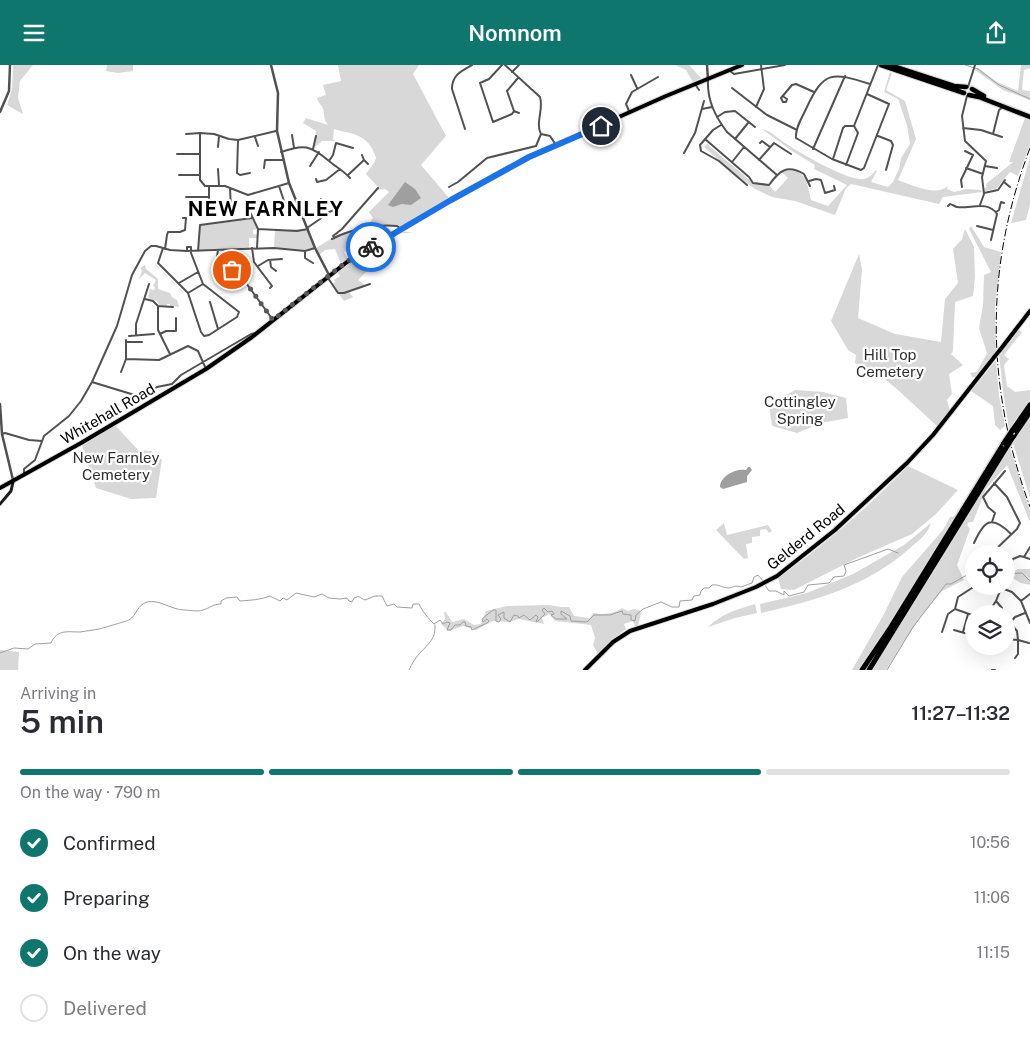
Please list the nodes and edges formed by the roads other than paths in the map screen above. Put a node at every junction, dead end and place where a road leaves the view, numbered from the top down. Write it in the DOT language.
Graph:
graph roads {
  1 [pos="10,65"];
  2 [pos="271,65"];
  3 [pos="472,65"];
  4 [pos="503,65"];
  5 [pos="519,65"];
  6 [pos="707,65"];
  7 [pos="742,65"];
  8 [pos="784,65"];
  9 [pos="879,65"];
  10 [pos="890,65"];
  11 [pos="761,67"];
  12 [pos="975,67"];
  13 [pos="729,69"];
  14 [pos="512,72"];
  15 [pos="631,75"];
  16 [pos="845,76"];
  17 [pos="658,77"];
  18 [pos="518,78"];
  19 [pos="708,79"];
  20 [pos="695,84"];
  21 [pos="870,84"];
  22 [pos="637,88"];
  23 [pos="732,88"];
  24 [pos="969,88"];
  25 [pos="699,90"];
  26 [pos="814,92"];
  27 [pos="867,94"];
  28 [pos="967,95"];
  29 [pos="784,97"];
  30 [pos="704,101"];
  31 [pos="1004,106"];
  32 [pos="712,107"];
  33 [pos="756,107"];
  34 [pos="702,109"];
  35 [pos="514,111"];
  36 [pos="0,112"];
  37 [pos="519,113"];
  38 [pos="630,113"];
  39 [pos="1030,115"];
  40 [pos="717,117"];
  41 [pos="748,123"];
  42 [pos="721,125"];
  43 [pos="854,126"];
  44 [pos="755,127"];
  45 [pos="963,128"];
  46 [pos="465,129"];
  47 [pos="797,130"];
  48 [pos="277,131"];
  49 [pos="200,133"];
  50 [pos="186,134"];
  51 [pos="541,134"];
  52 [pos="992,134"];
  53 [pos="877,135"];
  54 [pos="219,136"];
  55 [pos="293,136"];
  56 [pos="316,136"];
  57 [pos="255,137"];
  58 [pos="1002,137"];
  59 [pos="705,139"];
  60 [pos="735,139"];
  61 [pos="238,140"];
  62 [pos="762,141"];
  63 [pos="556,145"];
  64 [pos="258,146"];
  65 [pos="218,147"];
  66 [pos="744,147"];
  67 [pos="770,147"];
  68 [pos="294,148"];
  69 [pos="353,148"];
  70 [pos="313,149"];
  71 [pos="813,149"];
  72 [pos="965,151"];
  73 [pos="281,152"];
  74 [pos="319,152"];
  75 [pos="684,153"];
  76 [pos="177,154"];
  77 [pos="791,154"];
  78 [pos="199,155"];
  79 [pos="362,155"];
  80 [pos="262,159"];
  81 [pos="364,159"];
  82 [pos="832,159"];
  83 [pos="284,160"];
  84 [pos="760,160"];
  85 [pos="265,161"];
  86 [pos="329,161"];
  87 [pos="732,162"];
  88 [pos="368,164"];
  89 [pos="310,165"];
  90 [pos="846,165"];
  91 [pos="985,167"];
  92 [pos="264,168"];
  93 [pos="966,168"];
  94 [pos="997,168"];
  95 [pos="218,169"];
  96 [pos="340,169"];
  97 [pos="886,170"];
  98 [pos="250,173"];
  99 [pos="983,174"];
  100 [pos="179,175"];
  101 [pos="199,175"];
  102 [pos="348,175"];
  103 [pos="776,175"];
  104 [pos="350,178"];
  105 [pos="809,181"];
  106 [pos="316,182"];
  107 [pos="289,183"];
  108 [pos="956,183"];
  109 [pos="962,183"];
  110 [pos="219,185"];
  111 [pos="747,185"];
  112 [pos="279,186"];
  113 [pos="810,186"];
  114 [pos="834,186"];
  115 [pos="209,187"];
  116 [pos="378,187"];
  117 [pos="449,187"];
  118 [pos="962,187"];
  119 [pos="1010,187"];
  120 [pos="230,188"];
  121 [pos="984,193"];
  122 [pos="186,197"];
  123 [pos="209,197"];
  124 [pos="322,199"];
  125 [pos="1004,203"];
  126 [pos="980,205"];
  127 [pos="278,206"];
  128 [pos="337,206"];
  129 [pos="948,206"];
  130 [pos="959,207"];
  131 [pos="231,209"];
  132 [pos="209,210"];
  133 [pos="960,211"];
  134 [pos="250,212"];
  135 [pos="996,212"];
  136 [pos="326,213"];
  137 [pos="183,218"];
  138 [pos="252,218"];
  139 [pos="977,226"];
  140 [pos="258,229"];
  141 [pos="307,229"];
  142 [pos="401,230"];
  143 [pos="993,230"];
  144 [pos="991,240"];
  145 [pos="164,248"];
  146 [pos="252,248"];
  147 [pos="257,248"];
  148 [pos="315,248"];
  149 [pos="218,250"];
  150 [pos="191,251"];
  151 [pos="198,251"];
  152 [pos="305,251"];
  153 [pos="282,259"];
  154 [pos="270,260"];
  155 [pos="313,263"];
  156 [pos="258,266"];
  157 [pos="276,271"];
  158 [pos="198,272"];
  159 [pos="329,277"];
  160 [pos="179,283"];
  161 [pos="150,284"];
  162 [pos="203,284"];
  163 [pos="370,284"];
  164 [pos="270,288"];
  165 [pos="188,293"];
  166 [pos="145,299"];
  167 [pos="210,302"];
  168 [pos="158,306"];
  169 [pos="173,307"];
  170 [pos="1030,311"];
  171 [pos="175,320"];
  172 [pos="273,320"];
  173 [pos="218,329"];
  174 [pos="176,331"];
  175 [pos="180,331"];
  176 [pos="258,332"];
  177 [pos="154,334"];
  178 [pos="160,334"];
  179 [pos="136,335"];
  180 [pos="129,336"];
  181 [pos="142,342"];
  182 [pos="222,352"];
  183 [pos="170,354"];
  184 [pos="226,356"];
  185 [pos="126,359"];
  186 [pos="203,363"];
  187 [pos="206,369"];
  188 [pos="121,372"];
  189 [pos="92,382"];
  190 [pos="173,386"];
  191 [pos="0,404"];
  192 [pos="1030,405"];
  193 [pos="1030,413"];
  194 [pos="2,434"];
  195 [pos="42,441"];
  196 [pos="1005,446"];
  197 [pos="1005,471"];
  198 [pos="13,475"];
  199 [pos="23,476"];
  200 [pos="13,482"];
  201 [pos="994,483"];
  202 [pos="0,488"];
  203 [pos="1,502"];
  204 [pos="961,517"];
  205 [pos="992,522"];
  206 [pos="1011,534"];
  207 [pos="974,543"];
  208 [pos="1000,545"];
  209 [pos="1030,547"];
  210 [pos="1024,557"];
  211 [pos="1015,558"];
  212 [pos="1030,559"];
  213 [pos="965,592"];
  214 [pos="1030,594"];
  215 [pos="999,595"];
  216 [pos="1014,595"];
  217 [pos="996,601"];
  218 [pos="1021,601"];
  219 [pos="993,605"];
  220 [pos="999,605"];
  221 [pos="955,609"];
  222 [pos="965,612"];
  223 [pos="1025,613"];
  224 [pos="1030,623"];
  225 [pos="965,624"];
  226 [pos="954,630"];
  227 [pos="942,632"];
  228 [pos="963,632"];
  229 [pos="1015,640"];
  230 [pos="1018,640"];
  231 [pos="1028,643"];
  232 [pos="1015,658"];
  233 [pos="585,670"];
  234 [pos="862,670"];
  235 [pos="869,670"];
  1 -- 36 [label="street"];
  2 -- 48 [label="street"];
  3 -- 46 [label="street"];
  4 -- 14 [label="street"];
  4 -- 35 [label="street"];
  5 -- 14 [label="street"];
  6 -- 19 [label="street"];
  7 -- 13 [label="main road, Whitehall Road"];
  8 -- 11 [label="street, Whitehall Road"];
  9 -- 21 [label="street"];
  9 -- 28 [label="highway"];
  10 -- 24 [label="highway"];
  11 -- 13 [label="street, Whitehall Road"];
  11 -- 33 [label="street"];
  12 -- 24 [label="street"];
  13 -- 19 [label="main road, Whitehall Road"];
  14 -- 18 [label="street"];
  15 -- 22 [label="street"];
  16 -- 21 [label="street"];
  16 -- 26 [label="street"];
  16 -- 71 [label="street"];
  17 -- 22 [label="street"];
  18 -- 35 [label="street"];
  18 -- 51 [label="street"];
  19 -- 20 [label="main road, Whitehall Road"];
  19 -- 32 [label="street"];
  20 -- 25 [label="street"];
  20 -- 38 [label="main road, Whitehall Road"];
  21 -- 27 [label="street"];
  22 -- 38 [label="street"];
  23 -- 33 [label="street"];
  24 -- 28 [label="highway"];
  24 -- 28 [label="highway"];
  24 -- 39 [label="highway"];
  26 -- 29 [label="street"];
  26 -- 47 [label="street"];
  27 -- 43 [label="street"];
  27 -- 53 [label="street"];
  28 -- 31 [label="highway"];
  28 -- 45 [label="street"];
  30 -- 34 [label="street"];
  31 -- 39 [label="highway"];
  31 -- 52 [label="street"];
  32 -- 34 [label="street"];
  32 -- 40 [label="street"];
  33 -- 47 [label="street"];
  34 -- 75 [label="street"];
  35 -- 37 [label="street"];
  38 -- 63 [label="main road, Whitehall Road"];
  40 -- 41 [label="street"];
  40 -- 42 [label="street"];
  41 -- 44 [label="street"];
  41 -- 60 [label="street"];
  42 -- 59 [label="street"];
  42 -- 60 [label="street"];
  43 -- 82 [label="street"];
  43 -- 90 [label="street"];
  45 -- 52 [label="street"];
  45 -- 91 [label="street"];
  47 -- 71 [label="street"];
  48 -- 57 [label="street"];
  48 -- 73 [label="street"];
  49 -- 50 [label="street"];
  49 -- 54 [label="street"];
  49 -- 78 [label="street"];
  51 -- 63 [label="street"];
  51 -- 117 [label="street"];
  52 -- 58 [label="street"];
  53 -- 90 [label="street"];
  53 -- 97 [label="street"];
  54 -- 61 [label="street"];
  54 -- 65 [label="street"];
  55 -- 68 [label="street"];
  56 -- 70 [label="street"];
  57 -- 61 [label="street"];
  57 -- 64 [label="street"];
  59 -- 87 [label="street"];
  59 -- 111 [label="street"];
  60 -- 66 [label="street"];
  61 -- 98 [label="street"];
  62 -- 67 [label="street"];
  63 -- 142 [label="main road, Whitehall Road"];
  66 -- 84 [label="street"];
  66 -- 87 [label="street"];
  67 -- 77 [label="street"];
  67 -- 84 [label="street"];
  68 -- 70 [label="street"];
  68 -- 73 [label="street"];
  69 -- 86 [label="street"];
  70 -- 74 [label="street"];
  71 -- 82 [label="street"];
  72 -- 93 [label="street"];
  73 -- 83 [label="street"];
  74 -- 86 [label="street"];
  74 -- 89 [label="street"];
  76 -- 78 [label="street"];
  78 -- 101 [label="street"];
  79 -- 81 [label="street"];
  80 -- 85 [label="street"];
  81 -- 88 [label="street"];
  81 -- 102 [label="street"];
  82 -- 90 [label="street"];
  83 -- 85 [label="street"];
  83 -- 107 [label="street"];
  84 -- 103 [label="street"];
  85 -- 92 [label="street"];
  86 -- 96 [label="street"];
  87 -- 103 [label="street"];
  91 -- 94 [label="street"];
  91 -- 99 [label="street"];
  93 -- 99 [label="street"];
  93 -- 109 [label="street"];
  95 -- 110 [label="street"];
  96 -- 102 [label="street"];
  96 -- 106 [label="street"];
  99 -- 121 [label="street"];
  100 -- 101 [label="street"];
  101 -- 115 [label="street"];
  102 -- 104 [label="street"];
  103 -- 105 [label="street"];
  105 -- 113 [label="street"];
  105 -- 114 [label="street"];
  107 -- 112 [label="street"];
  107 -- 141 [label="street"];
  108 -- 109 [label="street"];
  109 -- 118 [label="street"];
  110 -- 115 [label="street"];
  110 -- 120 [label="street"];
  112 -- 120 [label="street"];
  112 -- 127 [label="street"];
  115 -- 123 [label="street"];
  116 -- 142 [label="street"];
  119 -- 121 [label="street"];
  120 -- 131 [label="street"];
  121 -- 126 [label="street"];
  122 -- 123 [label="street"];
  123 -- 132 [label="street"];
  124 -- 136 [label="street"];
  125 -- 135 [label="street"];
  126 -- 130 [label="street"];
  126 -- 135 [label="street"];
  128 -- 136 [label="street"];
  129 -- 130 [label="street"];
  130 -- 133 [label="street"];
  134 -- 138 [label="street"];
  135 -- 143 [label="street"];
  136 -- 141 [label="street"];
  137 -- 145 [label="street"];
  138 -- 140 [label="street"];
  138 -- 151 [label="street"];
  139 -- 143 [label="street"];
  140 -- 141 [label="street"];
  140 -- 147 [label="street"];
  141 -- 148 [label="street"];
  142 -- 159 [label="main road, Whitehall Road"];
  143 -- 144 [label="street"];
  145 -- 150 [label="street"];
  145 -- 160 [label="street"];
  145 -- 189 [label="street"];
  146 -- 147 [label="street"];
  146 -- 149 [label="street"];
  146 -- 156 [label="street"];
  147 -- 152 [label="street"];
  148 -- 152 [label="street"];
  148 -- 159 [label="street"];
  149 -- 151 [label="street"];
  149 -- 172 [label="street"];
  150 -- 151 [label="street"];
  150 -- 158 [label="street"];
  152 -- 155 [label="street"];
  153 -- 154 [label="street"];
  154 -- 156 [label="street"];
  154 -- 157 [label="street"];
  156 -- 164 [label="street"];
  158 -- 160 [label="street"];
  158 -- 162 [label="street"];
  159 -- 163 [label="street"];
  159 -- 172 [label="main road, Whitehall Road"];
  160 -- 165 [label="street"];
  161 -- 166 [label="street"];
  162 -- 165 [label="street"];
  162 -- 173 [label="street"];
  165 -- 173 [label="street"];
  166 -- 168 [label="street"];
  166 -- 179 [label="street"];
  167 -- 173 [label="street"];
  168 -- 169 [label="street"];
  168 -- 178 [label="street"];
  170 -- 233 [label="main road, Gelderd Road, bridge"];
  171 -- 174 [label="street"];
  172 -- 176 [label="main road, Whitehall Road"];
  174 -- 175 [label="street"];
  174 -- 178 [label="street"];
  176 -- 182 [label="street, Whitehall Road"];
  176 -- 184 [label="main road, Whitehall Road"];
  177 -- 179 [label="street"];
  178 -- 183 [label="street"];
  179 -- 180 [label="street"];
  181 -- 185 [label="street"];
  182 -- 184 [label="street"];
  182 -- 186 [label="street, Whitehall Road"];
  183 -- 185 [label="street"];
  183 -- 186 [label="street"];
  184 -- 187 [label="main road, Whitehall Road"];
  185 -- 188 [label="street"];
  186 -- 187 [label="street"];
  186 -- 190 [label="street, Whitehall Road"];
  187 -- 190 [label="main road, Whitehall Road"];
  189 -- 190 [label="street"];
  189 -- 195 [label="street"];
  190 -- 199 [label="main road, Whitehall Road"];
  191 -- 194 [label="street"];
  192 -- 196 [label="highway, bridge"];
  193 -- 196 [label="highway, bridge"];
  194 -- 195 [label="street"];
  194 -- 198 [label="street"];
  195 -- 199 [label="street"];
  196 -- 204 [label="highway"];
  197 -- 201 [label="street"];
  198 -- 199 [label="street"];
  198 -- 200 [label="street"];
  199 -- 200 [label="main road, Whitehall Road"];
  200 -- 202 [label="main road, Whitehall Road"];
  200 -- 203 [label="main road"];
  201 -- 205 [label="street"];
  201 -- 206 [label="street"];
  204 -- 234 [label="highway"];
  204 -- 235 [label="highway"];
  205 -- 206 [label="street"];
  205 -- 207 [label="street"];
  206 -- 208 [label="street"];
  209 -- 210 [label="street"];
  210 -- 211 [label="street"];
  210 -- 212 [label="street"];
  213 -- 221 [label="street"];
  214 -- 218 [label="street"];
  215 -- 217 [label="street"];
  216 -- 218 [label="street"];
  217 -- 219 [label="street"];
  217 -- 220 [label="street"];
  218 -- 223 [label="street"];
  221 -- 222 [label="street"];
  221 -- 227 [label="street"];
  223 -- 224 [label="street"];
  223 -- 230 [label="street"];
  225 -- 228 [label="street"];
  226 -- 228 [label="street"];
  229 -- 230 [label="street"];
  230 -- 231 [label="street"];
  230 -- 232 [label="street"];
}
